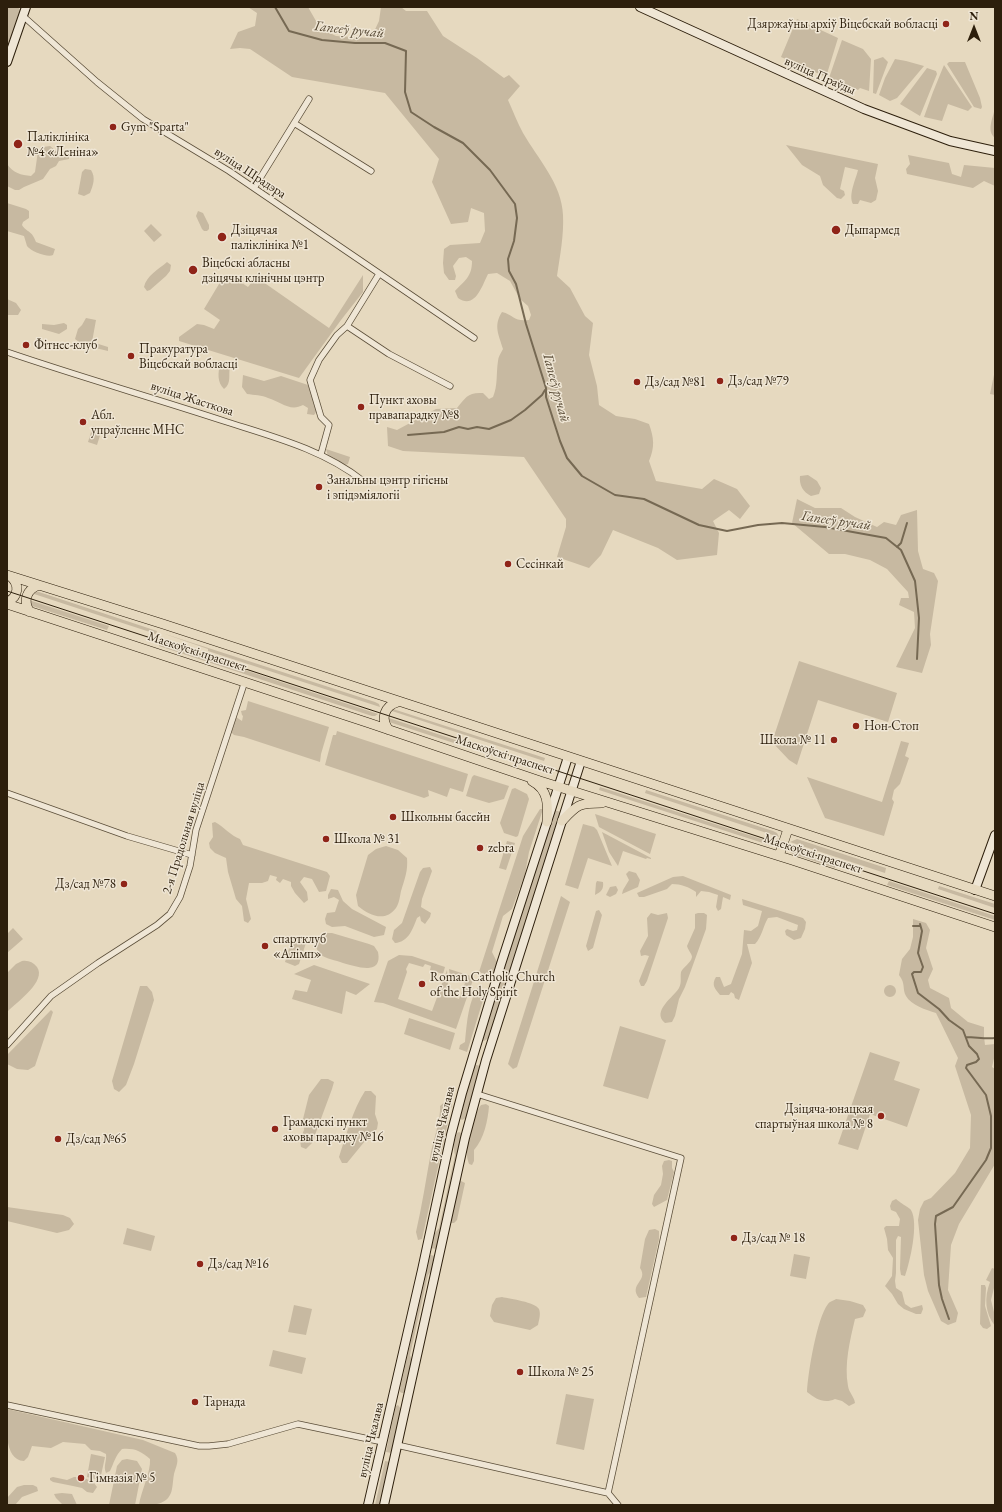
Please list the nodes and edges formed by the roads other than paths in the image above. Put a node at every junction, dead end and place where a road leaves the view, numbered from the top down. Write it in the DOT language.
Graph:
graph roads {
  1 [pos="26,7"];
  2 [pos="640,7"];
  3 [pos="23,16"];
  4 [pos="7,62"];
  5 [pos="309,98"];
  6 [pos="294,123"];
  7 [pos="995,151"];
  8 [pos="371,171"];
  9 [pos="254,188"];
  10 [pos="379,274"];
  11 [pos="347,326"];
  12 [pos="474,338"];
  13 [pos="7,352"];
  14 [pos="450,386"];
  15 [pos="321,454"];
  16 [pos="363,481"];
  17 [pos="9,576"];
  18 [pos="39,585"];
  19 [pos="7,603"];
  20 [pos="30,612"];
  21 [pos="245,681"];
  22 [pos="378,695"];
  23 [pos="398,702"];
  24 [pos="369,723"];
  25 [pos="389,730"];
  26 [pos="568,757"];
  27 [pos="581,761"];
  28 [pos="522,775"];
  29 [pos="558,787"];
  30 [pos="572,791"];
  31 [pos="7,793"];
  32 [pos="611,803"];
  33 [pos="562,821"];
  34 [pos="547,822"];
  35 [pos="788,829"];
  36 [pos="995,835"];
  37 [pos="192,855"];
  38 [pos="779,856"];
  39 [pos="975,890"];
  40 [pos="995,896"];
  41 [pos="995,927"];
  42 [pos="478,1035"];
  43 [pos="493,1039"];
  44 [pos="7,1045"];
  45 [pos="472,1056"];
  46 [pos="486,1060"];
  47 [pos="477,1094"];
  48 [pos="456,1114"];
  49 [pos="471,1117"];
  50 [pos="451,1135"];
  51 [pos="465,1138"];
  52 [pos="395,1387"];
  53 [pos="409,1391"];
  54 [pos="7,1405"];
  55 [pos="391,1407"];
  56 [pos="405,1410"];
  57 [pos="383,1442"];
  58 [pos="397,1445"];
  59 [pos="608,1492"];
  60 [pos="368,1505"];
  61 [pos="384,1505"];
  62 [pos="618,1505"];
  1 -- 3 [label="main road"];
  2 -- 7 [label="main road, вуліца Праўды"];
  3 -- 4 [label="main road"];
  3 -- 9 [label="street, вуліца Шрадэра"];
  5 -- 6 [label="street"];
  6 -- 8 [label="street"];
  6 -- 9 [label="street"];
  9 -- 10 [label="street, вуліца Шрадэра"];
  10 -- 11 [label="street"];
  10 -- 12 [label="street, вуліца Шрадэра"];
  11 -- 14 [label="street"];
  11 -- 15 [label="street"];
  13 -- 15 [label="street, вуліца Жасткова"];
  15 -- 16 [label="street, вуліца Жасткова"];
  17 -- 18 [label="main road, Маскоўскі праспект"];
  17 -- 19 [label="main road"];
  18 -- 20 [label="main road"];
  18 -- 22 [label="main road, Маскоўскі праспект"];
  19 -- 20 [label="main road, Маскоўскі праспект"];
  20 -- 21 [label="main road, Маскоўскі праспект"];
  21 -- 24 [label="main road, Маскоўскі праспект"];
  21 -- 37 [label="street, 2-я Прадольная вуліца"];
  22 -- 23 [label="main road, Маскоўскі праспект"];
  22 -- 24 [label="main road"];
  23 -- 25 [label="main road"];
  23 -- 26 [label="main road, Маскоўскі праспект"];
  24 -- 25 [label="main road, Маскоўскі праспект"];
  25 -- 28 [label="main road, Маскоўскі праспект"];
  26 -- 27 [label="main road, Маскоўскі праспект"];
  26 -- 29 [label="main road, вуліца Чкалава"];
  27 -- 30 [label="main road, вуліца Чкалава"];
  27 -- 35 [label="main road, Маскоўскі праспект"];
  28 -- 29 [label="main road, Маскоўскі праспект"];
  28 -- 34 [label="main road"];
  29 -- 30 [label="main road, Маскоўскі праспект"];
  29 -- 34 [label="main road, вуліца Чкалава"];
  30 -- 32 [label="main road, Маскоўскі праспект"];
  30 -- 33 [label="main road, вуліца Чкалава"];
  31 -- 37 [label="street"];
  32 -- 33 [label="main road"];
  32 -- 38 [label="main road, Маскоўскі праспект"];
  33 -- 43 [label="main road, вуліца Чкалава"];
  34 -- 42 [label="main road, вуліца Чкалава"];
  35 -- 38 [label="main road"];
  35 -- 39 [label="main road, Маскоўскі праспект"];
  36 -- 39 [label="main road"];
  37 -- 44 [label="street, 2-я Прадольная вуліца"];
  38 -- 41 [label="main road, Маскоўскі праспект"];
  39 -- 40 [label="main road, Маскоўскі праспект"];
  42 -- 43 [label="main road"];
  42 -- 45 [label="main road, вуліца Чкалава"];
  43 -- 46 [label="main road, вуліца Чкалава"];
  45 -- 46 [label="main road"];
  45 -- 48 [label="main road, вуліца Чкалава"];
  46 -- 47 [label="main road, вуліца Чкалава"];
  47 -- 49 [label="main road, вуліца Чкалава"];
  47 -- 59 [label="street"];
  48 -- 49 [label="main road"];
  48 -- 50 [label="main road, вуліца Чкалава"];
  49 -- 51 [label="main road, вуліца Чкалава"];
  50 -- 51 [label="main road"];
  50 -- 52 [label="main road, вуліца Чкалава"];
  51 -- 53 [label="main road, вуліца Чкалава"];
  52 -- 53 [label="main road"];
  52 -- 55 [label="main road, вуліца Чкалава"];
  53 -- 56 [label="main road, вуліца Чкалава"];
  54 -- 57 [label="street"];
  55 -- 56 [label="main road"];
  55 -- 57 [label="main road, вуліца Чкалава"];
  56 -- 58 [label="main road, вуліца Чкалава"];
  57 -- 60 [label="main road, вуліца Чкалава"];
  58 -- 59 [label="street"];
  58 -- 61 [label="main road, вуліца Чкалава"];
  59 -- 62 [label="street"];
}
